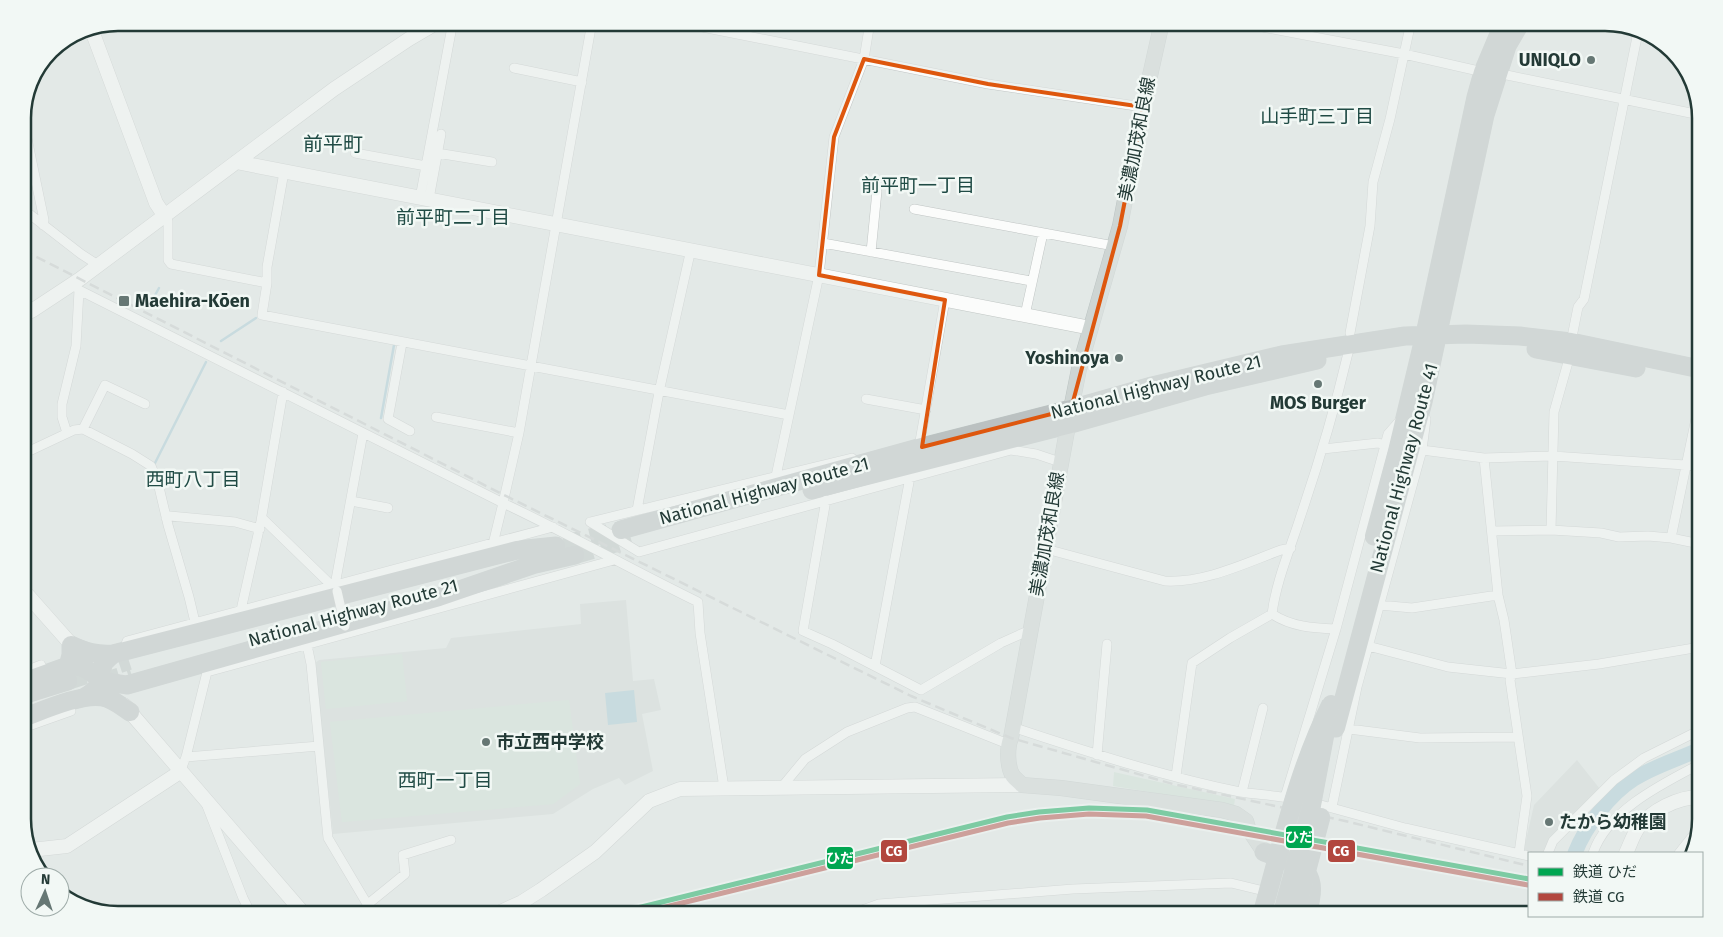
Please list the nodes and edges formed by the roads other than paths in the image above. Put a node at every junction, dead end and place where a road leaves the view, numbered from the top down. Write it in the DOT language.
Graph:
graph roads {
  1 [pos="423,31"];
  2 [pos="451,31"];
  3 [pos="590,31"];
  4 [pos="722,31"];
  5 [pos="869,31"];
  6 [pos="1160,31"];
  7 [pos="1283,31"];
  8 [pos="1409,31"];
  9 [pos="1502,31"];
  10 [pos="1516,31"];
  11 [pos="94,35"];
  12 [pos="1637,38"];
  13 [pos="1404,54"];
  14 [pos="864,59"];
  15 [pos="514,68"];
  16 [pos="1490,73"];
  17 [pos="582,82"];
  18 [pos="1624,99"];
  19 [pos="1143,108"];
  20 [pos="1692,112"];
  21 [pos="441,134"];
  22 [pos="355,153"];
  23 [pos="437,153"];
  24 [pos="31,157"];
  25 [pos="236,162"];
  26 [pos="492,162"];
  27 [pos="426,166"];
  28 [pos="284,172"];
  29 [pos="877,191"];
  30 [pos="425,198"];
  31 [pos="914,209"];
  32 [pos="31,215"];
  33 [pos="164,215"];
  34 [pos="557,223"];
  35 [pos="43,225"];
  36 [pos="1043,233"];
  37 [pos="823,243"];
  38 [pos="1114,246"];
  39 [pos="691,249"];
  40 [pos="871,252"];
  41 [pos="98,265"];
  42 [pos="819,275"];
  43 [pos="1031,281"];
  44 [pos="267,284"];
  45 [pos="76,287"];
  46 [pos="945,300"];
  47 [pos="31,311"];
  48 [pos="1025,315"];
  49 [pos="1091,328"];
  50 [pos="1350,333"];
  51 [pos="1430,340"];
  52 [pos="402,343"];
  53 [pos="1570,349"];
  54 [pos="1348,353"];
  55 [pos="530,367"];
  56 [pos="1692,368"];
  57 [pos="1692,379"];
  58 [pos="283,392"];
  59 [pos="660,392"];
  60 [pos="866,399"];
  61 [pos="145,404"];
  62 [pos="926,410"];
  63 [pos="789,416"];
  64 [pos="1405,416"];
  65 [pos="1069,417"];
  66 [pos="436,418"];
  67 [pos="83,429"];
  68 [pos="410,432"];
  69 [pos="67,433"];
  70 [pos="363,433"];
  71 [pos="519,433"];
  72 [pos="1692,440"];
  73 [pos="921,444"];
  74 [pos="1385,445"];
  75 [pos="1323,449"];
  76 [pos="31,450"];
  77 [pos="1417,450"];
  78 [pos="1553,456"];
  79 [pos="1484,458"];
  80 [pos="1060,462"];
  81 [pos="1687,466"];
  82 [pos="1692,466"];
  83 [pos="776,476"];
  84 [pos="910,477"];
  85 [pos="826,500"];
  86 [pos="351,501"];
  87 [pos="503,503"];
  88 [pos="388,508"];
  89 [pos="637,510"];
  90 [pos="166,518"];
  91 [pos="262,518"];
  92 [pos="553,527"];
  93 [pos="260,528"];
  94 [pos="1551,530"];
  95 [pos="1492,531"];
  96 [pos="1671,538"];
  97 [pos="1692,542"];
  98 [pos="493,544"];
  99 [pos="1291,548"];
  100 [pos="1046,549"];
  101 [pos="614,560"];
  102 [pos="334,588"];
  103 [pos="1498,595"];
  104 [pos="31,599"];
  105 [pos="1379,605"];
  106 [pos="241,610"];
  107 [pos="1272,614"];
  108 [pos="195,622"];
  109 [pos="1350,626"];
  110 [pos="346,630"];
  111 [pos="1030,630"];
  112 [pos="1107,644"];
  113 [pos="71,645"];
  114 [pos="307,645"];
  115 [pos="1368,646"];
  116 [pos="1692,649"];
  117 [pos="125,665"];
  118 [pos="875,666"];
  119 [pos="31,669"];
  120 [pos="45,674"];
  121 [pos="1512,674"];
  122 [pos="100,678"];
  123 [pos="31,679"];
  124 [pos="72,687"];
  125 [pos="31,694"];
  126 [pos="1332,704"];
  127 [pos="31,705"];
  128 [pos="1263,708"];
  129 [pos="130,712"];
  130 [pos="31,713"];
  131 [pos="31,725"];
  132 [pos="1012,727"];
  133 [pos="1342,728"];
  134 [pos="1692,734"];
  135 [pos="1518,737"];
  136 [pos="1008,744"];
  137 [pos="319,746"];
  138 [pos="1097,755"];
  139 [pos="186,757"];
  140 [pos="1692,768"];
  141 [pos="180,772"];
  142 [pos="1176,776"];
  143 [pos="1022,785"];
  144 [pos="724,788"];
  145 [pos="781,788"];
  146 [pos="1242,792"];
  147 [pos="203,796"];
  148 [pos="1285,797"];
  149 [pos="1692,798"];
  150 [pos="1332,807"];
  151 [pos="450,840"];
  152 [pos="1689,840"];
  153 [pos="37,849"];
  154 [pos="1264,852"];
  155 [pos="1548,852"];
  156 [pos="1593,852"];
  157 [pos="1626,852"];
  158 [pos="1680,852"];
  159 [pos="1519,853"];
  160 [pos="1528,856"];
  161 [pos="1260,890"];
  162 [pos="368,904"];
  163 [pos="879,904"];
  164 [pos="246,906"];
  165 [pos="297,906"];
  166 [pos="513,906"];
  167 [pos="873,906"];
  168 [pos="1256,906"];
  169 [pos="1264,906"];
  170 [pos="1278,906"];
  171 [pos="1284,906"];
  172 [pos="1289,906"];
  173 [pos="1297,906"];
  174 [pos="1309,906"];
  1 -- 25 [label="street"];
  2 -- 27 [label="street"];
  3 -- 17 [label="street"];
  4 -- 14 [label="street"];
  5 -- 14 [label="street"];
  6 -- 19 [label="main road, 美濃加茂和良線"];
  7 -- 13 [label="street"];
  8 -- 13 [label="street"];
  9 -- 16 [label="highway, National Highway Route 41"];
  10 -- 16 [label="highway, National Highway Route 41"];
  11 -- 33 [label="street"];
  12 -- 18 [label="street"];
  13 -- 16 [label="street"];
  13 -- 50 [label="street"];
  14 -- 19 [label="street"];
  14 -- 37 [label="street"];
  15 -- 17 [label="street"];
  16 -- 18 [label="street"];
  16 -- 51 [label="highway, National Highway Route 41"];
  17 -- 34 [label="street"];
  18 -- 20 [label="street"];
  18 -- 53 [label="street"];
  19 -- 38 [label="main road, 美濃加茂和良線"];
  21 -- 23 [label="street"];
  22 -- 27 [label="street"];
  23 -- 26 [label="street"];
  23 -- 30 [label="street"];
  24 -- 35 [label="street"];
  25 -- 28 [label="street"];
  25 -- 33 [label="street"];
  27 -- 30 [label="street"];
  28 -- 30 [label="street"];
  28 -- 44 [label="street"];
  29 -- 40 [label="street"];
  30 -- 34 [label="street"];
  31 -- 36 [label="street"];
  32 -- 35 [label="street"];
  33 -- 41 [label="street"];
  33 -- 44 [label="street"];
  34 -- 39 [label="street"];
  34 -- 55 [label="street"];
  35 -- 41 [label="street"];
  36 -- 38 [label="street"];
  36 -- 43 [label="street"];
  37 -- 40 [label="street"];
  37 -- 42 [label="street"];
  38 -- 49 [label="main road, 美濃加茂和良線"];
  39 -- 42 [label="street"];
  39 -- 59 [label="street"];
  40 -- 43 [label="street"];
  41 -- 45 [label="street"];
  42 -- 46 [label="street"];
  42 -- 63 [label="street"];
  43 -- 48 [label="street"];
  44 -- 52 [label="street"];
  45 -- 47 [label="street"];
  45 -- 58 [label="street"];
  45 -- 69 [label="street"];
  46 -- 48 [label="street"];
  46 -- 62 [label="street"];
  48 -- 49 [label="street"];
  49 -- 65 [label="main road, 美濃加茂和良線"];
  51 -- 53 [label="highway, National Highway Route 21"];
  51 -- 54 [label="highway, National Highway Route 21"];
  51 -- 64 [label="highway, National Highway Route 41"];
  51 -- 65 [label="highway, National Highway Route 21"];
  51 -- 77 [label="highway, National Highway Route 41"];
  52 -- 55 [label="street"];
  52 -- 68 [label="street"];
  53 -- 56 [label="highway, National Highway Route 21"];
  53 -- 57 [label="highway, National Highway Route 21"];
  53 -- 78 [label="street"];
  54 -- 65 [label="highway, National Highway Route 21"];
  54 -- 75 [label="street"];
  55 -- 59 [label="street"];
  55 -- 71 [label="street"];
  58 -- 70 [label="street"];
  58 -- 91 [label="street"];
  59 -- 63 [label="street"];
  59 -- 89 [label="street"];
  60 -- 62 [label="street"];
  61 -- 67 [label="street"];
  62 -- 73 [label="street"];
  63 -- 83 [label="street"];
  64 -- 74 [label="street"];
  64 -- 109 [label="highway, National Highway Route 41"];
  65 -- 73 [label="highway, National Highway Route 21"];
  65 -- 73 [label="highway, National Highway Route 21"];
  65 -- 80 [label="main road, 美濃加茂和良線"];
  66 -- 71 [label="street"];
  67 -- 69 [label="street"];
  67 -- 90 [label="street"];
  69 -- 76 [label="street"];
  70 -- 86 [label="street"];
  70 -- 87 [label="street"];
  71 -- 87 [label="street"];
  72 -- 81 [label="street"];
  73 -- 83 [label="street"];
  74 -- 75 [label="street"];
  74 -- 109 [label="street"];
  75 -- 99 [label="street"];
  77 -- 79 [label="street"];
  77 -- 105 [label="street"];
  77 -- 109 [label="highway, National Highway Route 41"];
  78 -- 79 [label="street"];
  78 -- 81 [label="street"];
  78 -- 94 [label="street"];
  79 -- 95 [label="street"];
  80 -- 84 [label="street"];
  80 -- 100 [label="main road, 美濃加茂和良線"];
  81 -- 82 [label="street"];
  81 -- 96 [label="street"];
  83 -- 89 [label="street"];
  84 -- 85 [label="street"];
  84 -- 118 [label="street"];
  85 -- 89 [label="street"];
  85 -- 118 [label="street"];
  86 -- 88 [label="street"];
  86 -- 102 [label="street"];
  87 -- 92 [label="street"];
  87 -- 98 [label="street"];
  90 -- 93 [label="street"];
  90 -- 108 [label="street"];
  91 -- 93 [label="street"];
  91 -- 102 [label="street"];
  92 -- 98 [label="street"];
  92 -- 101 [label="street"];
  93 -- 106 [label="street"];
  94 -- 95 [label="street"];
  94 -- 96 [label="street"];
  95 -- 103 [label="street"];
  96 -- 97 [label="street"];
  98 -- 102 [label="street"];
  99 -- 100 [label="street"];
  99 -- 107 [label="street"];
  100 -- 111 [label="main road, 美濃加茂和良線"];
  101 -- 110 [label="street"];
  101 -- 144 [label="street"];
  102 -- 106 [label="street"];
  102 -- 110 [label="street, bridge"];
  103 -- 105 [label="street"];
  103 -- 121 [label="street"];
  104 -- 113 [label="street"];
  105 -- 115 [label="street"];
  106 -- 108 [label="street"];
  107 -- 109 [label="street"];
  107 -- 142 [label="street"];
  108 -- 117 [label="street"];
  109 -- 126 [label="highway, National Highway Route 41"];
  109 -- 133 [label="highway, National Highway Route 41"];
  109 -- 148 [label="street"];
  110 -- 114 [label="street"];
  111 -- 118 [label="street"];
  111 -- 132 [label="main road, 美濃加茂和良線"];
  112 -- 138 [label="street"];
  113 -- 117 [label="highway"];
  113 -- 122 [label="street"];
  113 -- 124 [label="highway"];
  114 -- 137 [label="street"];
  114 -- 139 [label="street"];
  115 -- 121 [label="street"];
  115 -- 133 [label="street"];
  116 -- 121 [label="street"];
  117 -- 117 [label="highway"];
  117 -- 122 [label="highway"];
  117 -- 122 [label="highway"];
  117 -- 129 [label="highway"];
  119 -- 120 [label="street"];
  120 -- 123 [label="highway"];
  120 -- 124 [label="highway"];
  121 -- 135 [label="street"];
  122 -- 124 [label="highway"];
  122 -- 124 [label="highway"];
  122 -- 129 [label="street"];
  124 -- 125 [label="highway"];
  124 -- 127 [label="highway"];
  124 -- 129 [label="highway"];
  124 -- 130 [label="highway"];
  124 -- 131 [label="street"];
  126 -- 169 [label="highway, bridge"];
  126 -- 171 [label="highway, National Highway Route 41, bridge"];
  128 -- 146 [label="street"];
  129 -- 141 [label="street"];
  132 -- 136 [label="main road, 美濃加茂和良線"];
  132 -- 138 [label="street"];
  133 -- 135 [label="street"];
  133 -- 150 [label="street"];
  133 -- 172 [label="highway, National Highway Route 41, bridge"];
  133 -- 173 [label="highway, bridge"];
  134 -- 155 [label="street"];
  135 -- 159 [label="street"];
  136 -- 143 [label="main road, 美濃加茂和良線"];
  136 -- 145 [label="street"];
  137 -- 139 [label="street"];
  137 -- 162 [label="street"];
  138 -- 142 [label="street"];
  139 -- 141 [label="street"];
  140 -- 156 [label="street"];
  141 -- 147 [label="street"];
  141 -- 153 [label="street"];
  142 -- 146 [label="street"];
  143 -- 145 [label="street"];
  143 -- 154 [label="main road"];
  144 -- 145 [label="street"];
  144 -- 166 [label="street"];
  146 -- 148 [label="street"];
  147 -- 164 [label="street"];
  147 -- 165 [label="street"];
  148 -- 150 [label="street"];
  149 -- 157 [label="street"];
  150 -- 159 [label="street"];
  151 -- 162 [label="street"];
  152 -- 158 [label="street"];
  154 -- 161 [label="highway"];
  154 -- 174 [label="highway"];
  159 -- 160 [label="street"];
  161 -- 163 [label="street"];
  161 -- 168 [label="highway"];
  161 -- 170 [label="street"];
  163 -- 167 [label="street"];
}
